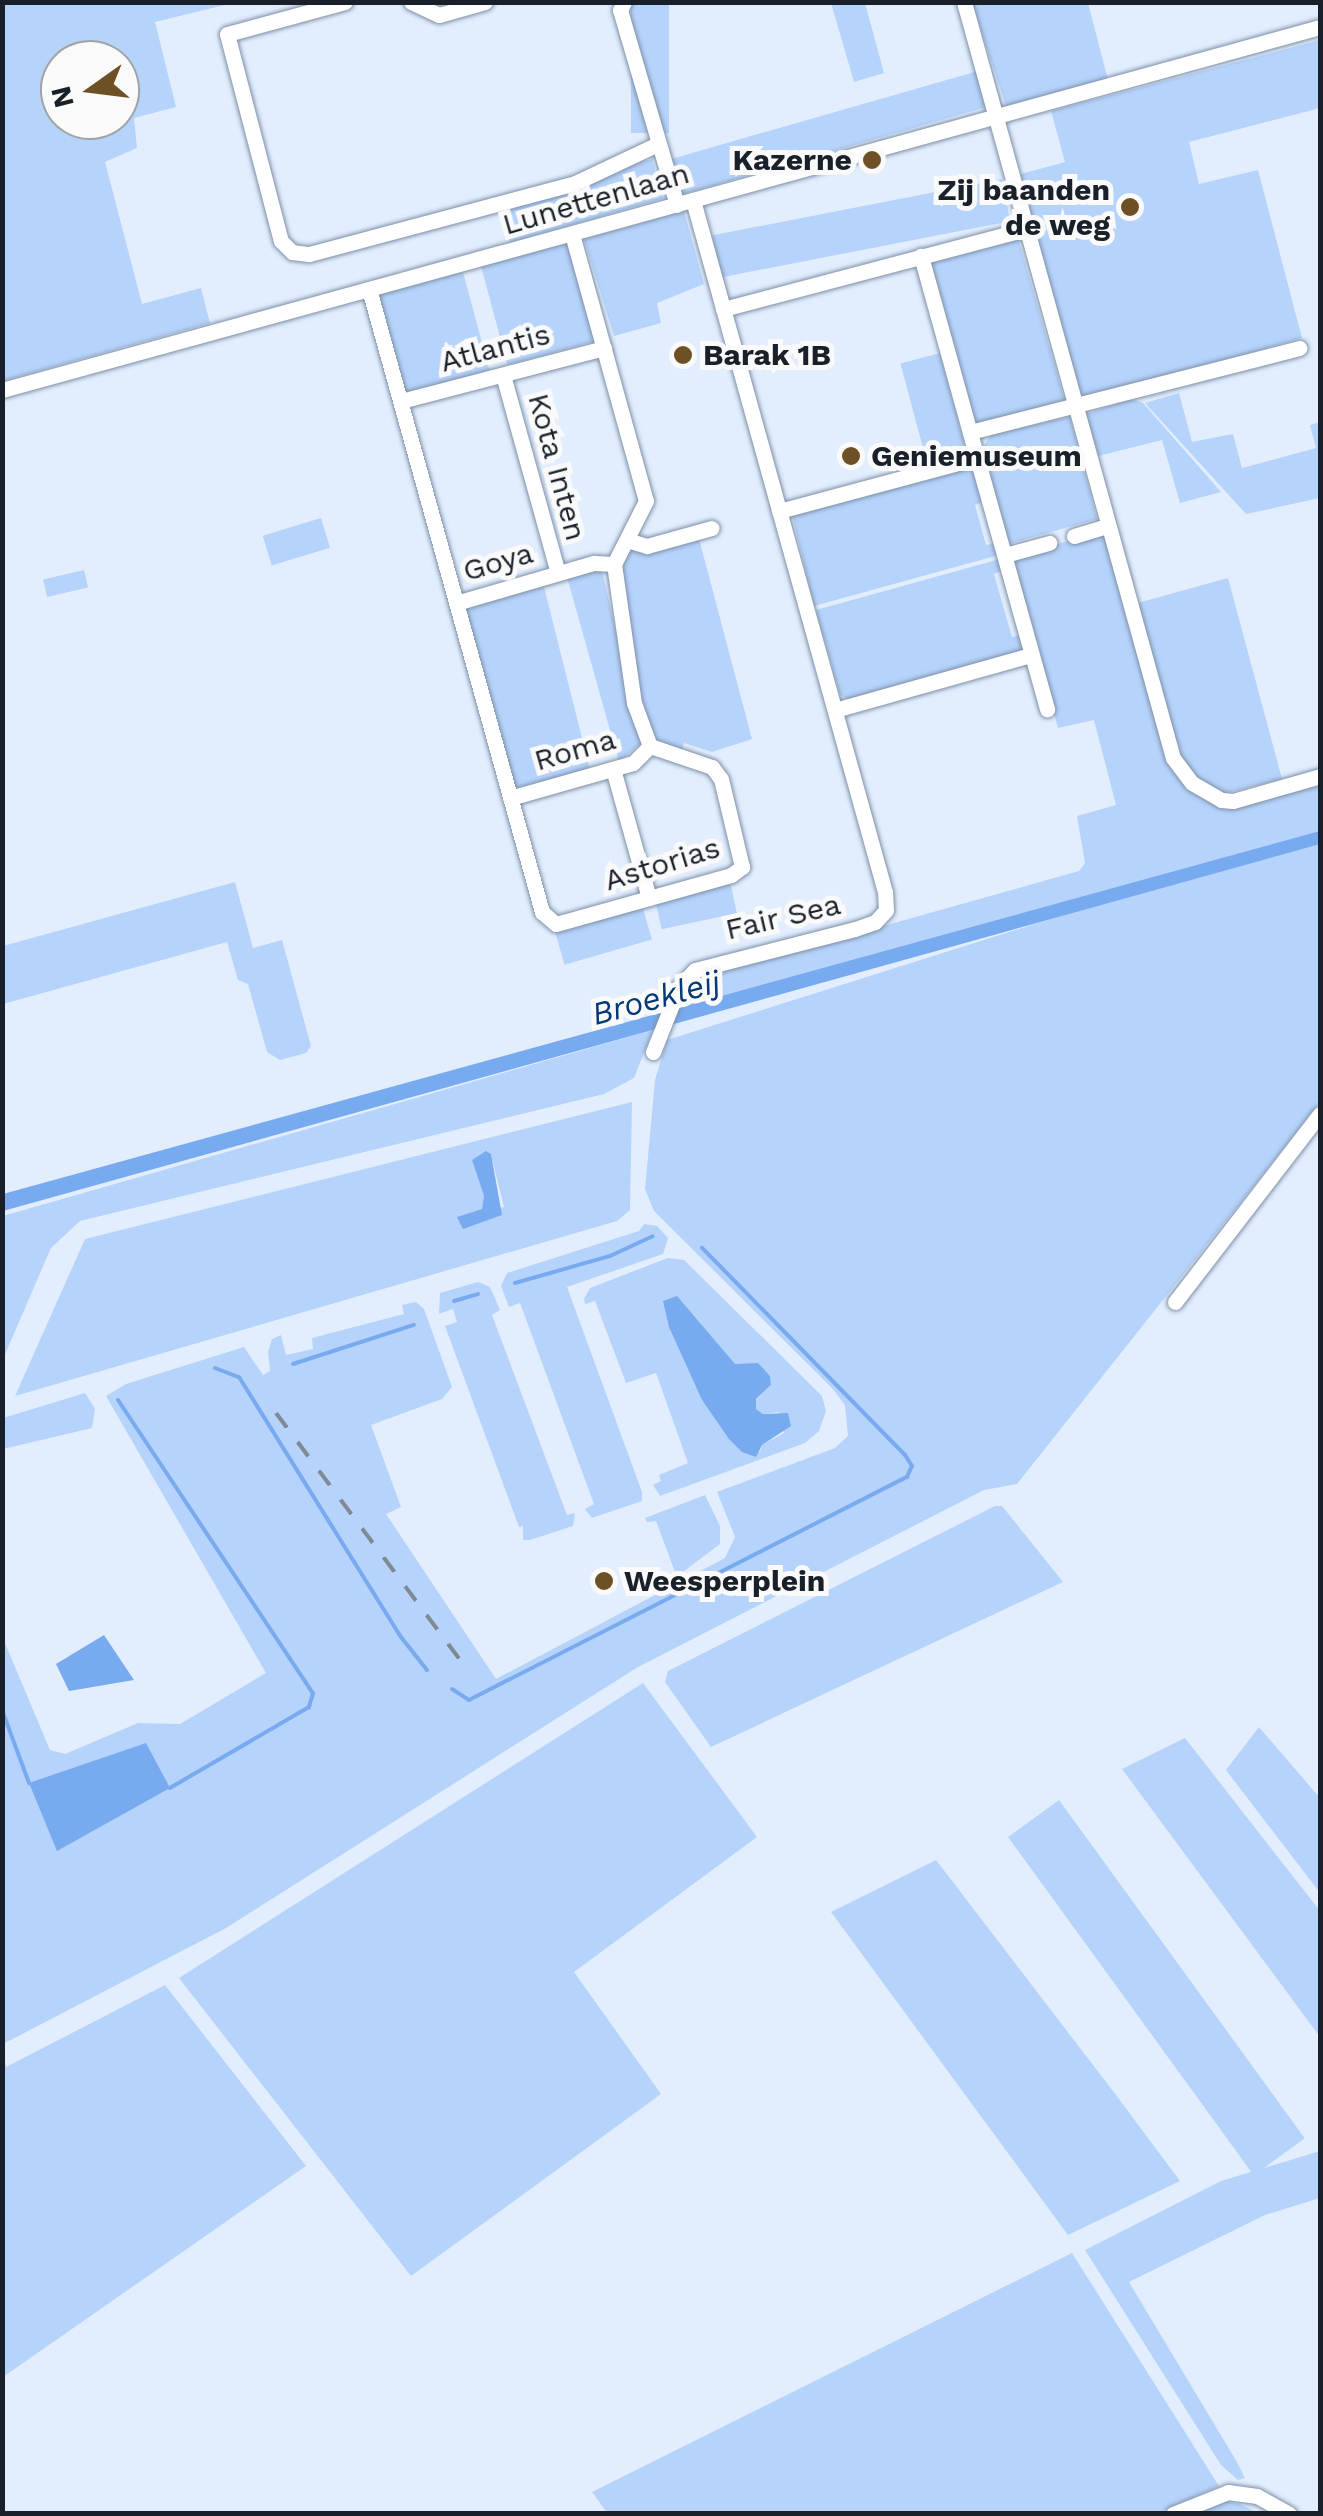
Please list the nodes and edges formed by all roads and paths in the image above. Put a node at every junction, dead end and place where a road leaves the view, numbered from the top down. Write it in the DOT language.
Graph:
graph roads {
  1 [pos="344,2"];
  2 [pos="411,2"];
  3 [pos="486,2"];
  4 [pos="964,2"];
  5 [pos="617,5"];
  6 [pos="1320,28"];
  7 [pos="994,117"];
  8 [pos="658,144"];
  9 [pos="685,202"];
  10 [pos="1026,229"];
  11 [pos="572,234"];
  12 [pos="921,256"];
  13 [pos="369,289"];
  14 [pos="723,309"];
  15 [pos="604,348"];
  16 [pos="1299,348"];
  17 [pos="503,374"];
  18 [pos="2,390"];
  19 [pos="401,401"];
  20 [pos="1074,407"];
  21 [pos="970,432"];
  22 [pos="977,458"];
  23 [pos="779,511"];
  24 [pos="1107,526"];
  25 [pos="712,528"];
  26 [pos="1074,536"];
  27 [pos="627,540"];
  28 [pos="1049,543"];
  29 [pos="1005,555"];
  30 [pos="614,564"];
  31 [pos="558,573"];
  32 [pos="456,603"];
  33 [pos="1032,655"];
  34 [pos="1047,708"];
  35 [pos="834,710"];
  36 [pos="650,746"];
  37 [pos="613,768"];
  38 [pos="1320,776"];
  39 [pos="510,798"];
  40 [pos="649,898"];
  41 [pos="654,1052"];
  42 [pos="1320,1114"];
  43 [pos="1175,1302"];
  44 [pos="1172,2514"];
  45 [pos="1288,2514"];
  1 -- 8 [label="street"];
  2 -- 3 [label="street"];
  4 -- 7 [label="street"];
  5 -- 8 [label="street"];
  6 -- 7 [label="street, Lunettenlaan"];
  7 -- 9 [label="street, Lunettenlaan"];
  7 -- 10 [label="street"];
  8 -- 9 [label="street"];
  9 -- 11 [label="street, Lunettenlaan"];
  9 -- 14 [label="street"];
  10 -- 12 [label="street"];
  10 -- 20 [label="street"];
  11 -- 13 [label="street, Lunettenlaan"];
  11 -- 15 [label="street"];
  12 -- 14 [label="street"];
  12 -- 21 [label="street"];
  13 -- 18 [label="street, Lunettenlaan"];
  13 -- 19 [label="street, Astorias"];
  14 -- 23 [label="street"];
  15 -- 17 [label="street, Atlantis"];
  15 -- 27 [label="street"];
  16 -- 20 [label="street"];
  17 -- 19 [label="street, Atlantis"];
  17 -- 31 [label="street, Kota Inten"];
  19 -- 32 [label="street, Astorias"];
  20 -- 21 [label="street"];
  20 -- 24 [label="street"];
  21 -- 22 [label="street"];
  22 -- 23 [label="street"];
  22 -- 29 [label="street"];
  23 -- 35 [label="street"];
  24 -- 26 [label="street"];
  24 -- 38 [label="street"];
  25 -- 27 [label="street"];
  27 -- 30 [label="street"];
  28 -- 29 [label="street"];
  29 -- 33 [label="street"];
  30 -- 31 [label="street, Goya"];
  30 -- 36 [label="street"];
  31 -- 32 [label="street, Goya"];
  32 -- 39 [label="street, Astorias"];
  33 -- 34 [label="street"];
  33 -- 35 [label="street"];
  35 -- 41 [label="street, Fair Sea"];
  36 -- 37 [label="street, Roma"];
  36 -- 40 [label="street, Astorias"];
  37 -- 39 [label="street, Roma"];
  37 -- 40 [label="street"];
  39 -- 40 [label="street, Astorias"];
  42 -- 43 [label="street"];
  44 -- 45 [label="street"];
}
